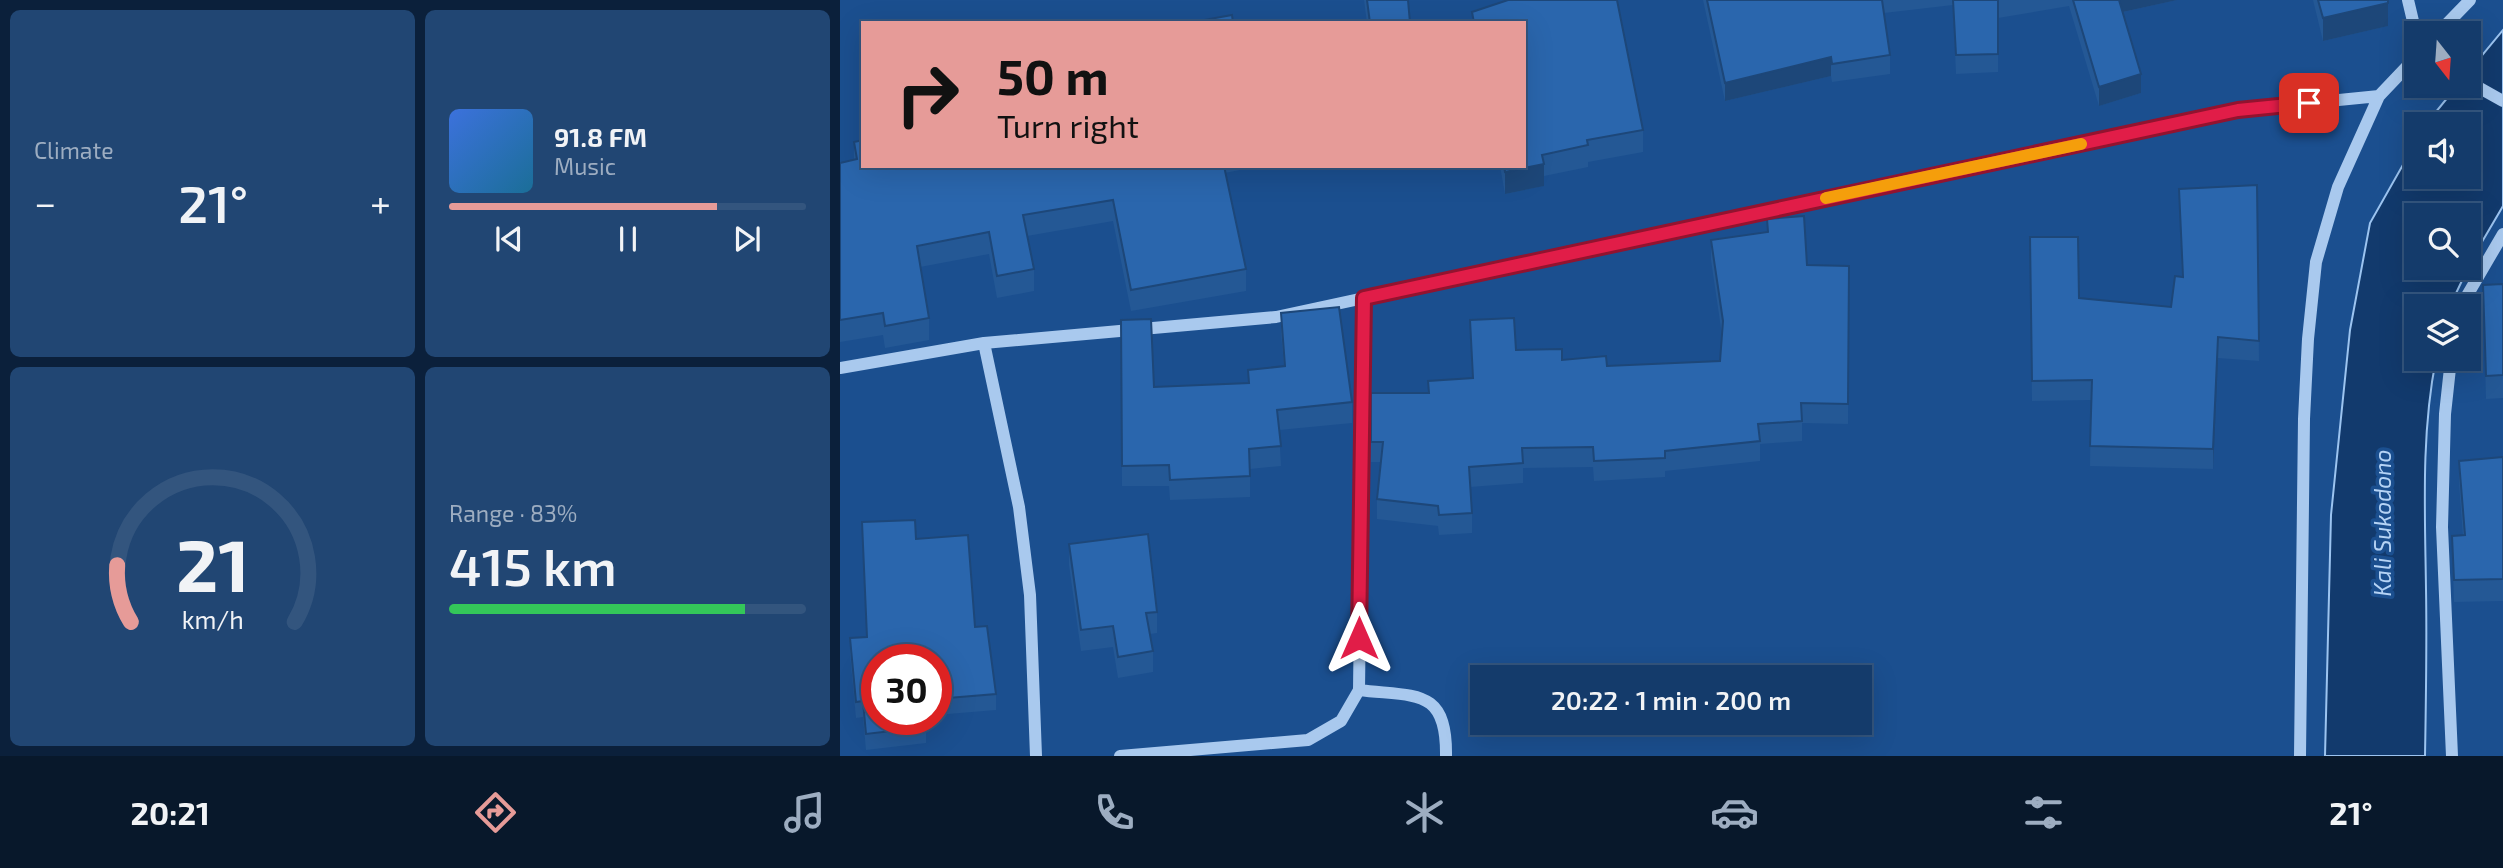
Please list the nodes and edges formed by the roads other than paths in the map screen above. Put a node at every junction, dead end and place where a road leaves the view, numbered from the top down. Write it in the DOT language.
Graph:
graph roads {
  1 [pos="2408,0"];
  2 [pos="2470,0"];
  3 [pos="2413,21"];
  4 [pos="2450,21"];
  5 [pos="2404,70"];
  6 [pos="2482,90"];
  7 [pos="2379,96"];
  8 [pos="2503,102"];
  9 [pos="2503,234"];
  10 [pos="2468,294"];
  11 [pos="1364,298"];
  12 [pos="984,343"];
  13 [pos="840,368"];
  14 [pos="2450,371"];
  15 [pos="1359,690"];
  16 [pos="1036,756"];
  17 [pos="1120,756"];
  18 [pos="1446,756"];
  19 [pos="2300,756"];
  20 [pos="2452,756"];
  1 -- 3 [label="street"];
  2 -- 4 [label="street"];
  5 -- 7 [label="street"];
  6 -- 8 [label="street"];
  7 -- 11 [label="street"];
  7 -- 19 [label="street"];
  9 -- 10 [label="street"];
  11 -- 12 [label="street"];
  11 -- 15 [label="street"];
  12 -- 13 [label="street"];
  12 -- 16 [label="street"];
  14 -- 20 [label="street"];
  15 -- 17 [label="street"];
  15 -- 18 [label="street"];
}
